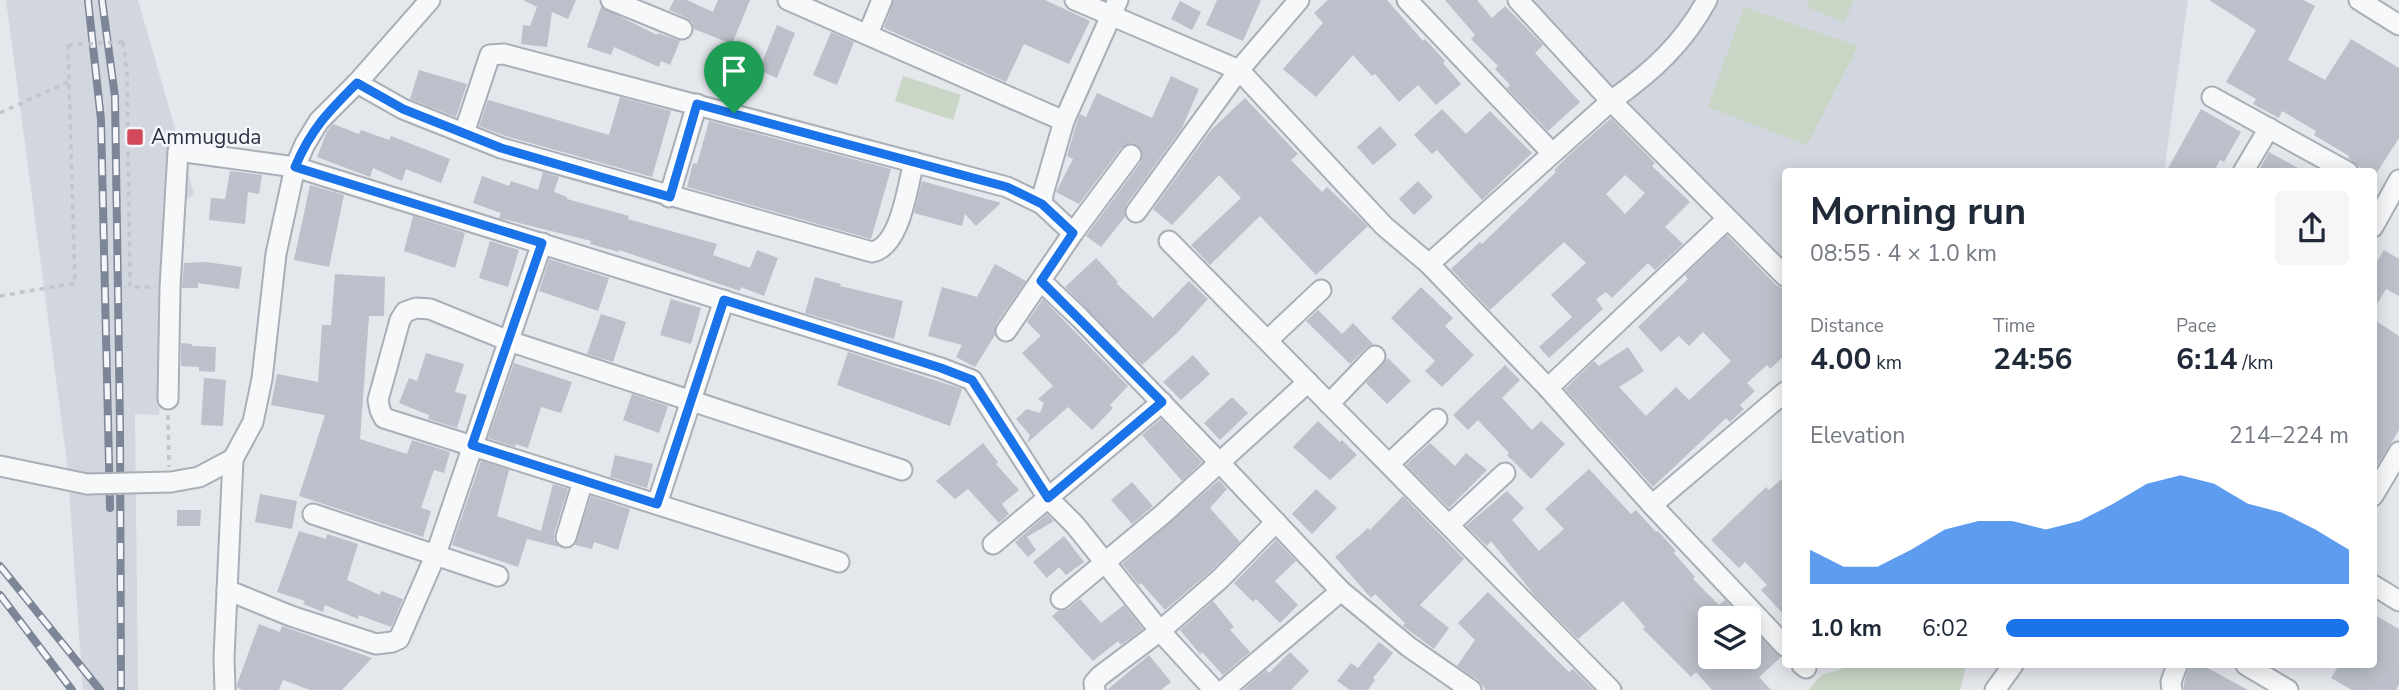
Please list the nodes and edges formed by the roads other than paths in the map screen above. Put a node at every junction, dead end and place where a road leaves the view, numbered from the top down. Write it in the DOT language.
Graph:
graph roads {
  1 [pos="430,0"];
  2 [pos="611,0"];
  3 [pos="788,0"];
  4 [pos="883,0"];
  5 [pos="1075,0"];
  6 [pos="1299,0"];
  7 [pos="1407,0"];
  8 [pos="1518,0"];
  9 [pos="1707,0"];
  10 [pos="2359,0"];
  11 [pos="1114,8"];
  12 [pos="2399,25"];
  13 [pos="682,29"];
  14 [pos="868,34"];
  15 [pos="1240,70"];
  16 [pos="357,83"];
  17 [pos="2212,97"];
  18 [pos="1611,101"];
  19 [pos="697,104"];
  20 [pos="1064,121"];
  21 [pos="2269,128"];
  22 [pos="464,133"];
  23 [pos="1552,153"];
  24 [pos="1131,155"];
  25 [pos="914,162"];
  26 [pos="295,167"];
  27 [pos="2246,168"];
  28 [pos="2341,168"];
  29 [pos="2377,187"];
  30 [pos="2396,192"];
  31 [pos="670,197"];
  32 [pos="1042,204"];
  33 [pos="1136,212"];
  34 [pos="1727,219"];
  35 [pos="2377,221"];
  36 [pos="1073,233"];
  37 [pos="1169,241"];
  38 [pos="542,243"];
  39 [pos="1429,264"];
  40 [pos="1782,273"];
  41 [pos="1041,281"];
  42 [pos="1321,290"];
  43 [pos="724,300"];
  44 [pos="1006,331"];
  45 [pos="1268,340"];
  46 [pos="509,341"];
  47 [pos="1375,356"];
  48 [pos="1308,382"];
  49 [pos="1548,388"];
  50 [pos="1782,395"];
  51 [pos="168,399"];
  52 [pos="690,399"];
  53 [pos="1162,402"];
  54 [pos="1329,404"];
  55 [pos="1437,419"];
  56 [pos="472,445"];
  57 [pos="2399,452"];
  58 [pos="233,459"];
  59 [pos="1219,461"];
  60 [pos="1389,464"];
  61 [pos="0,466"];
  62 [pos="902,470"];
  63 [pos="1505,473"];
  64 [pos="583,481"];
  65 [pos="2377,489"];
  66 [pos="1048,498"];
  67 [pos="657,504"];
  68 [pos="1653,505"];
  69 [pos="313,514"];
  70 [pos="1276,522"];
  71 [pos="1449,525"];
  72 [pos="566,537"];
  73 [pos="993,544"];
  74 [pos="436,554"];
  75 [pos="1105,561"];
  76 [pos="839,562"];
  77 [pos="498,576"];
  78 [pos="2377,587"];
  79 [pos="227,590"];
  80 [pos="1341,591"];
  81 [pos="1061,598"];
  82 [pos="2399,601"];
  83 [pos="1160,631"];
  84 [pos="1782,643"];
  85 [pos="2011,668"];
  86 [pos="2175,668"];
  87 [pos="2251,668"];
  88 [pos="225,690"];
  89 [pos="1095,690"];
  90 [pos="1214,690"];
  91 [pos="1224,690"];
  92 [pos="1471,690"];
  93 [pos="1610,690"];
  94 [pos="1995,690"];
  95 [pos="2172,690"];
  96 [pos="2287,690"];
  1 -- 16 [label="street"];
  2 -- 13 [label="street"];
  3 -- 14 [label="street"];
  4 -- 14 [label="street"];
  5 -- 11 [label="street"];
  6 -- 15 [label="street"];
  7 -- 23 [label="street"];
  8 -- 18 [label="street"];
  9 -- 18 [label="street"];
  10 -- 12 [label="street"];
  11 -- 15 [label="street"];
  11 -- 20 [label="street"];
  14 -- 20 [label="street"];
  15 -- 33 [label="street"];
  15 -- 39 [label="street"];
  16 -- 22 [label="street"];
  16 -- 26 [label="street"];
  17 -- 21 [label="street"];
  18 -- 23 [label="street"];
  18 -- 34 [label="street"];
  19 -- 22 [label="street"];
  19 -- 25 [label="street"];
  19 -- 31 [label="street"];
  20 -- 32 [label="street"];
  21 -- 27 [label="street"];
  21 -- 28 [label="street"];
  22 -- 31 [label="street"];
  23 -- 39 [label="street"];
  24 -- 36 [label="street"];
  25 -- 31 [label="street"];
  25 -- 32 [label="street"];
  26 -- 38 [label="street"];
  26 -- 51 [label="street"];
  26 -- 58 [label="street"];
  29 -- 30 [label="street"];
  30 -- 35 [label="street"];
  32 -- 36 [label="street"];
  34 -- 40 [label="street"];
  34 -- 49 [label="street"];
  36 -- 41 [label="street"];
  37 -- 45 [label="street"];
  38 -- 43 [label="street"];
  38 -- 46 [label="street"];
  39 -- 49 [label="street"];
  41 -- 44 [label="street"];
  41 -- 53 [label="street"];
  42 -- 45 [label="street"];
  43 -- 52 [label="street"];
  43 -- 66 [label="street"];
  45 -- 48 [label="street"];
  46 -- 52 [label="street"];
  46 -- 56 [label="street"];
  46 -- 56 [label="street"];
  47 -- 54 [label="street"];
  48 -- 54 [label="street"];
  48 -- 59 [label="street"];
  49 -- 68 [label="street"];
  50 -- 68 [label="street"];
  52 -- 62 [label="street"];
  52 -- 67 [label="street"];
  53 -- 59 [label="street"];
  53 -- 66 [label="street"];
  54 -- 60 [label="street"];
  55 -- 60 [label="street"];
  56 -- 64 [label="street"];
  56 -- 74 [label="street"];
  57 -- 65 [label="street"];
  58 -- 61 [label="street, bridge"];
  58 -- 79 [label="street"];
  59 -- 70 [label="street"];
  59 -- 75 [label="street"];
  60 -- 71 [label="street"];
  63 -- 71 [label="street"];
  64 -- 67 [label="street"];
  64 -- 72 [label="street"];
  66 -- 73 [label="street"];
  66 -- 75 [label="street"];
  67 -- 76 [label="street"];
  68 -- 84 [label="street"];
  69 -- 74 [label="street"];
  70 -- 80 [label="street"];
  70 -- 83 [label="street"];
  71 -- 93 [label="street"];
  74 -- 77 [label="street"];
  74 -- 79 [label="street"];
  75 -- 81 [label="street"];
  75 -- 83 [label="street"];
  78 -- 82 [label="street"];
  79 -- 88 [label="street"];
  80 -- 91 [label="street"];
  80 -- 92 [label="street"];
  83 -- 89 [label="street"];
  83 -- 90 [label="street"];
  85 -- 94 [label="street"];
  86 -- 95 [label="street"];
  87 -- 96 [label="street"];
}
